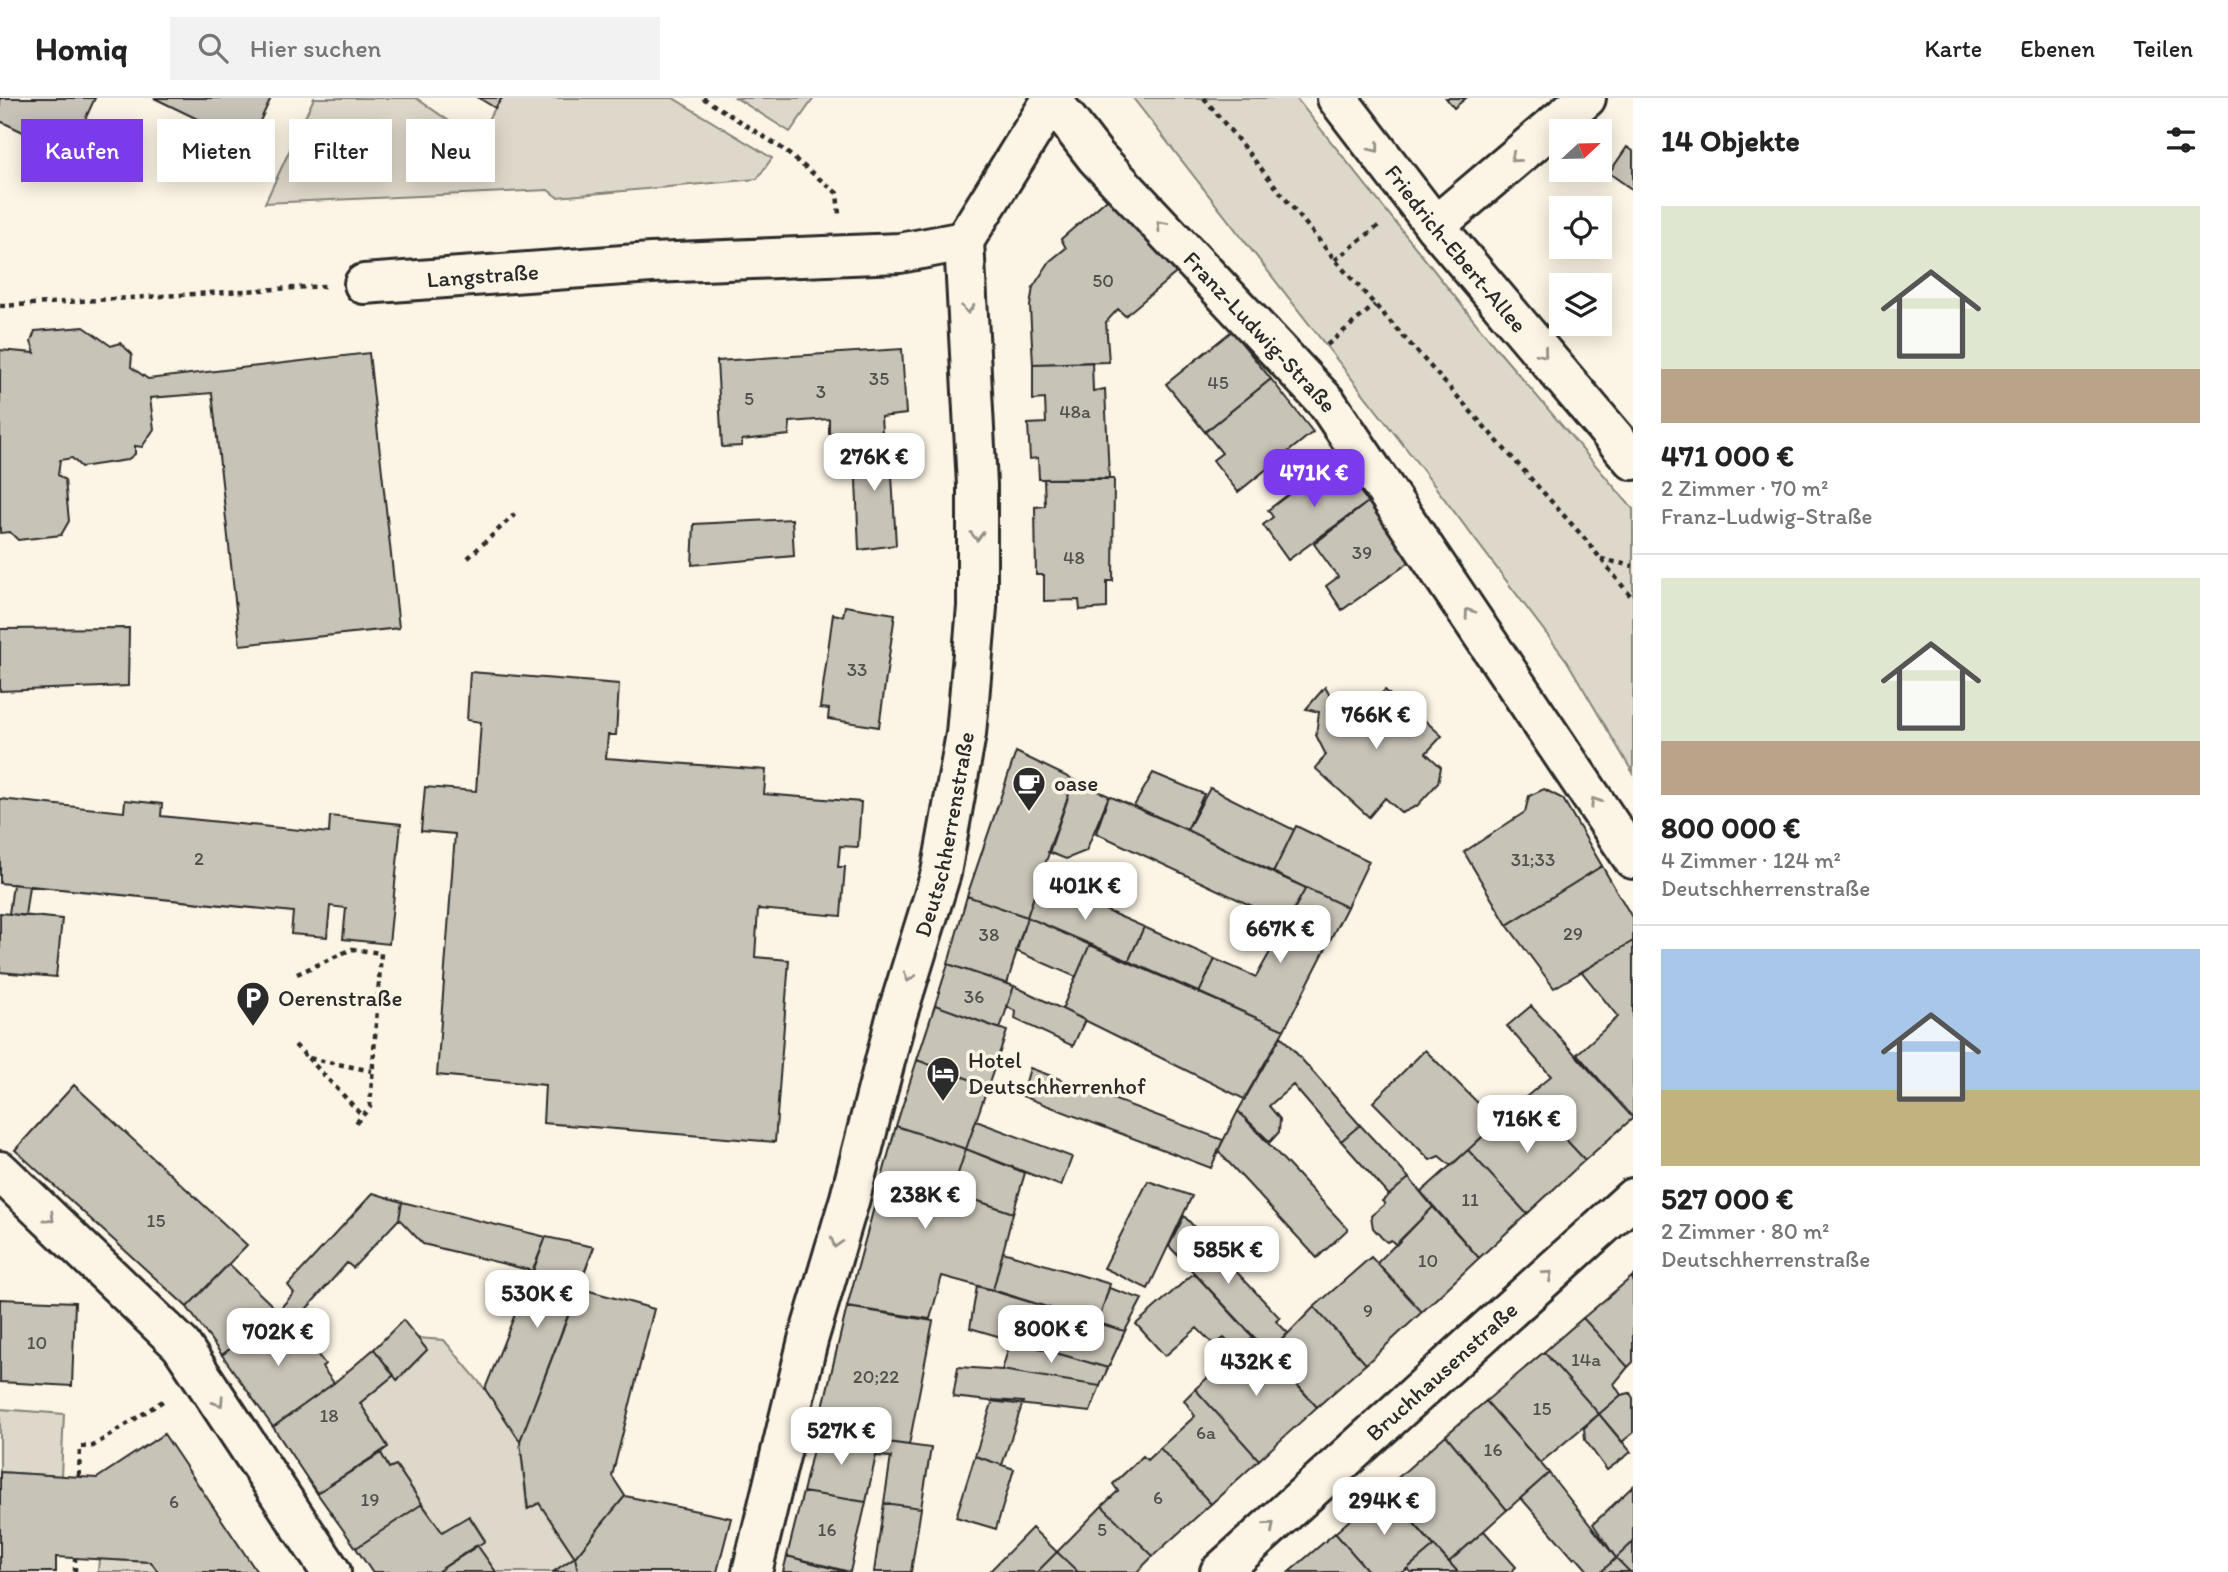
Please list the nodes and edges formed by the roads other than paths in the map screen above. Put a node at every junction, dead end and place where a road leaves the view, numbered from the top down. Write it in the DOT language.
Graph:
graph roads {
  1 [pos="1336,98"];
  2 [pos="1586,98"];
  3 [pos="1052,99"];
  4 [pos="1425,212"];
  5 [pos="964,241"];
  6 [pos="364,284"];
  7 [pos="1633,460"];
  8 [pos="1633,859"];
  9 [pos="0,1171"];
  10 [pos="1633,1198"];
  11 [pos="331,1572"];
  12 [pos="752,1572"];
  13 [pos="1220,1572"];
  1 -- 4 [label="street, Friedrich-Ebert-Allee, one-way"];
  2 -- 4 [label="street, one-way"];
  3 -- 5 [label="street"];
  8 -- 3 [label="street, Franz-Ludwig-Straße, one-way"];
  4 -- 7 [label="street, Friedrich-Ebert-Allee, one-way"];
  5 -- 6 [label="street, Langstraße"];
  5 -- 12 [label="street, Deutschherrenstraße, one-way"];
  9 -- 11 [label="street, one-way"];
  13 -- 10 [label="street, Bruchhausenstraße, one-way"];
}
